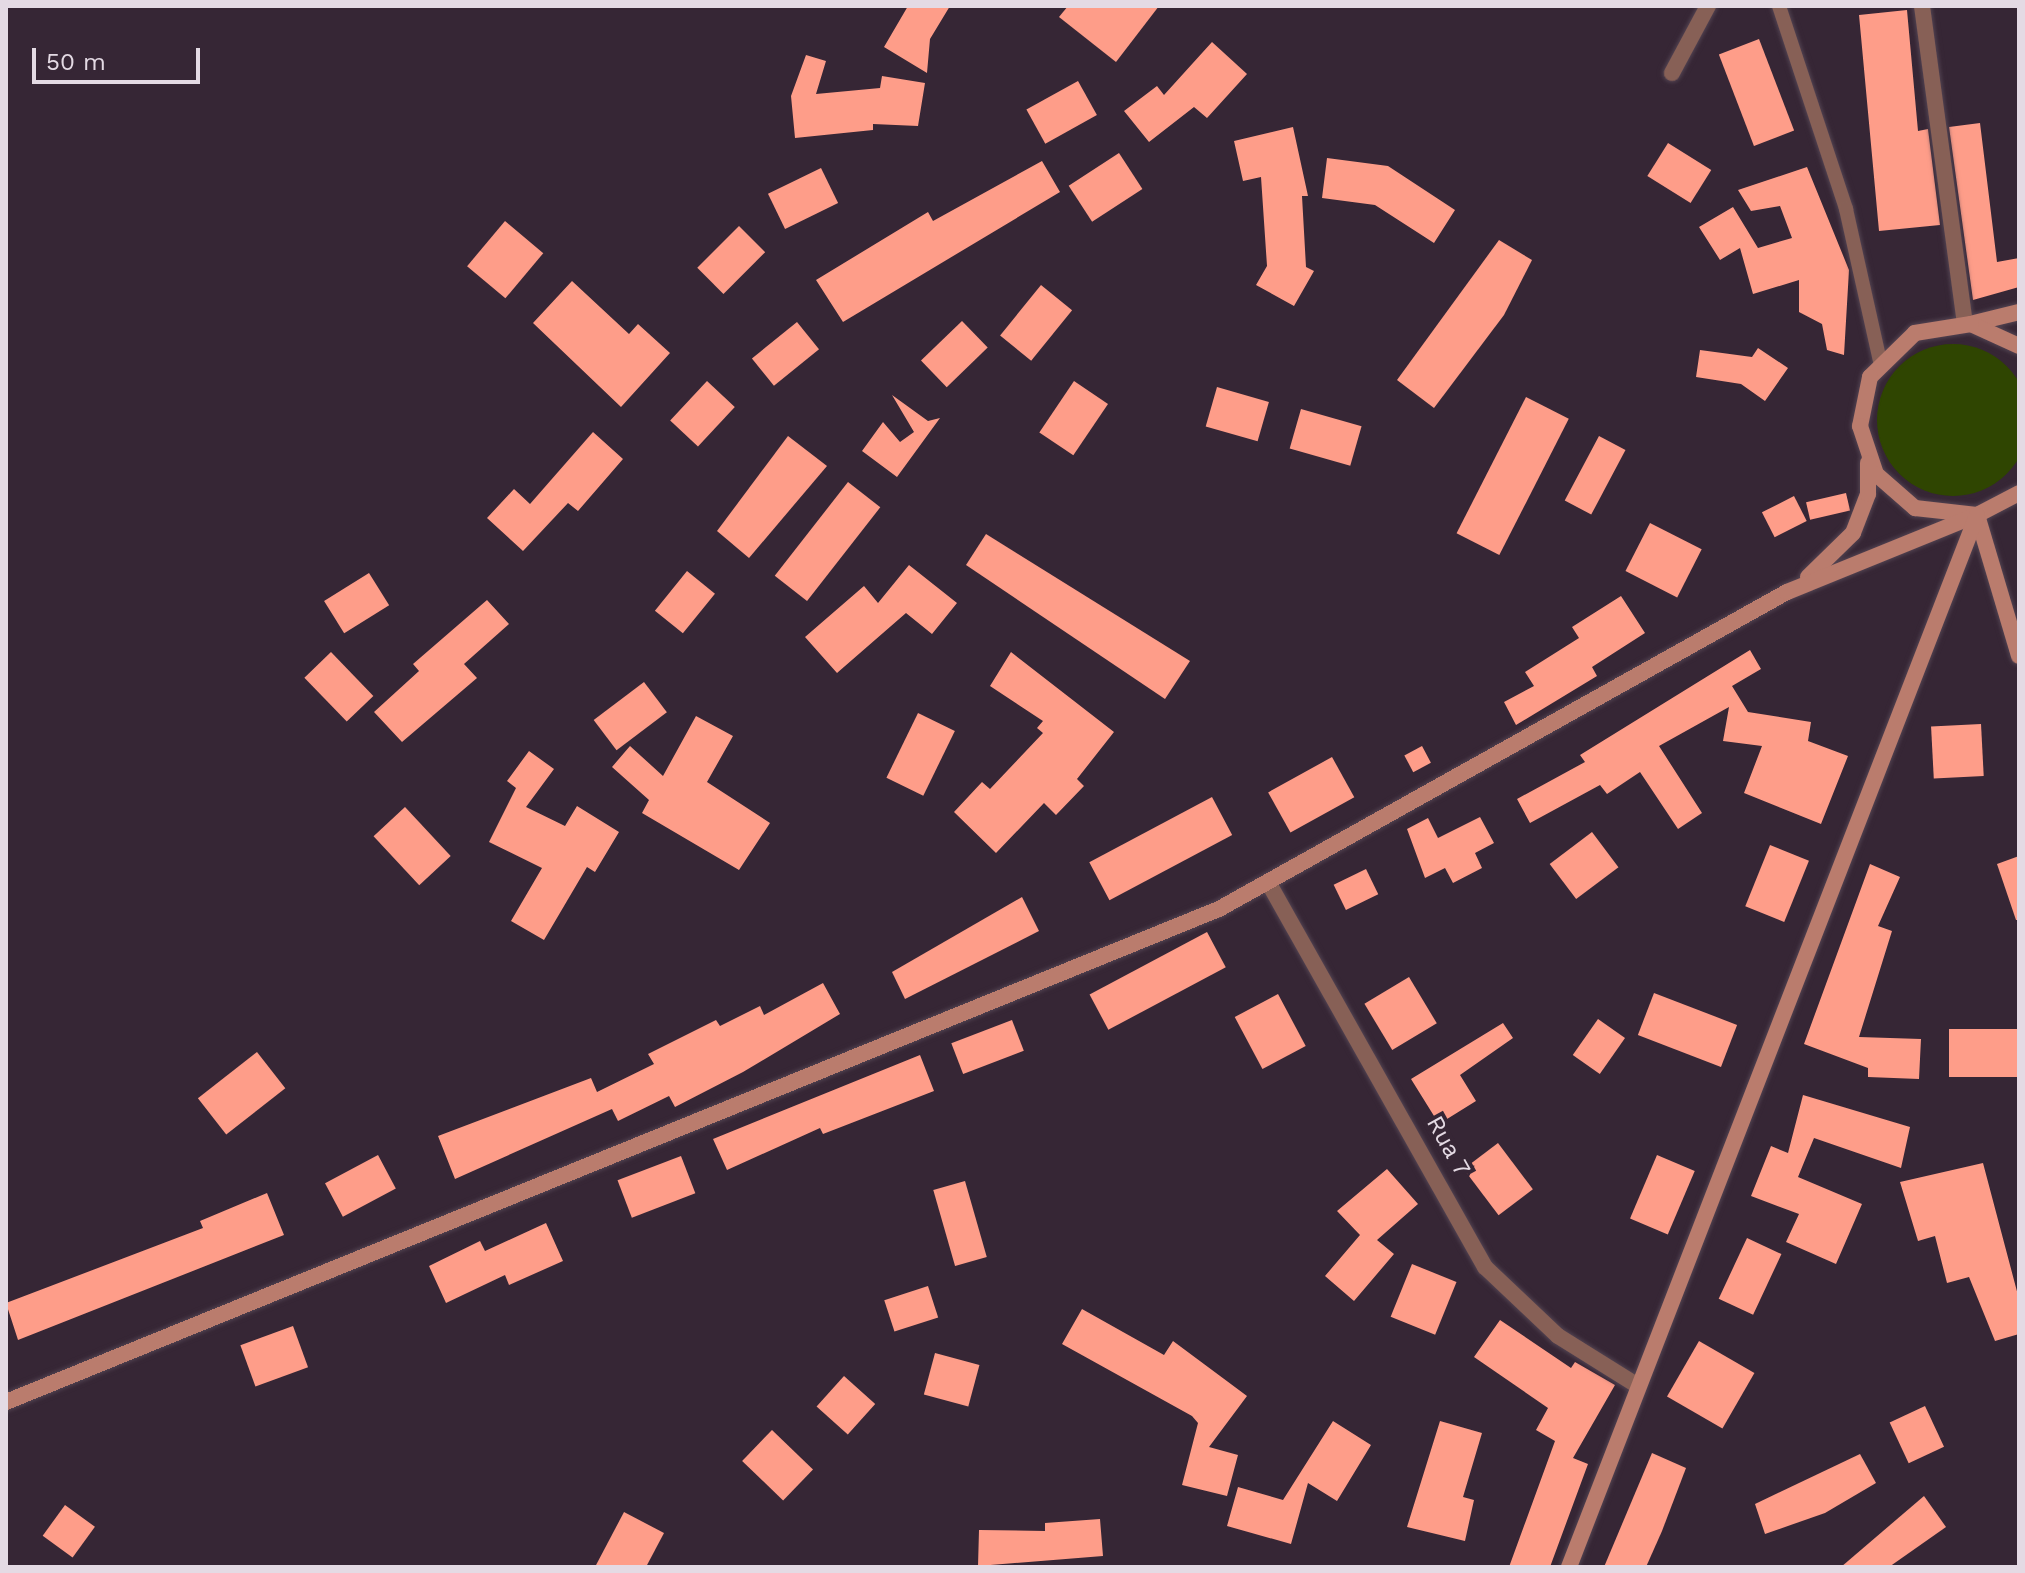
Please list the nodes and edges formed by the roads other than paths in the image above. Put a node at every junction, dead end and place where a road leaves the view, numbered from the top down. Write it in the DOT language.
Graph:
graph roads {
  1 [pos="1708,6"];
  2 [pos="1779,6"];
  3 [pos="1922,6"];
  4 [pos="1672,73"];
  5 [pos="2019,312"];
  6 [pos="1968,324"];
  7 [pos="2019,346"];
  8 [pos="1880,361"];
  9 [pos="1867,457"];
  10 [pos="2016,497"];
  11 [pos="1977,515"];
  12 [pos="1787,592"];
  13 [pos="2019,656"];
  14 [pos="1268,882"];
  15 [pos="1638,1386"];
  16 [pos="6,1402"];
  17 [pos="1569,1567"];
  1 -- 4 [label="street"];
  2 -- 8 [label="lane"];
  3 -- 6 [label="street"];
  5 -- 6 [label="main road"];
  6 -- 7 [label="main road"];
  6 -- 8 [label="main road"];
  8 -- 9 [label="main road"];
  9 -- 11 [label="main road"];
  9 -- 12 [label="main road"];
  10 -- 11 [label="main road"];
  11 -- 12 [label="main road"];
  11 -- 13 [label="main road"];
  11 -- 15 [label="main road"];
  12 -- 14 [label="main road"];
  14 -- 15 [label="street, Rua 7"];
  14 -- 16 [label="main road"];
  15 -- 17 [label="main road"];
}
